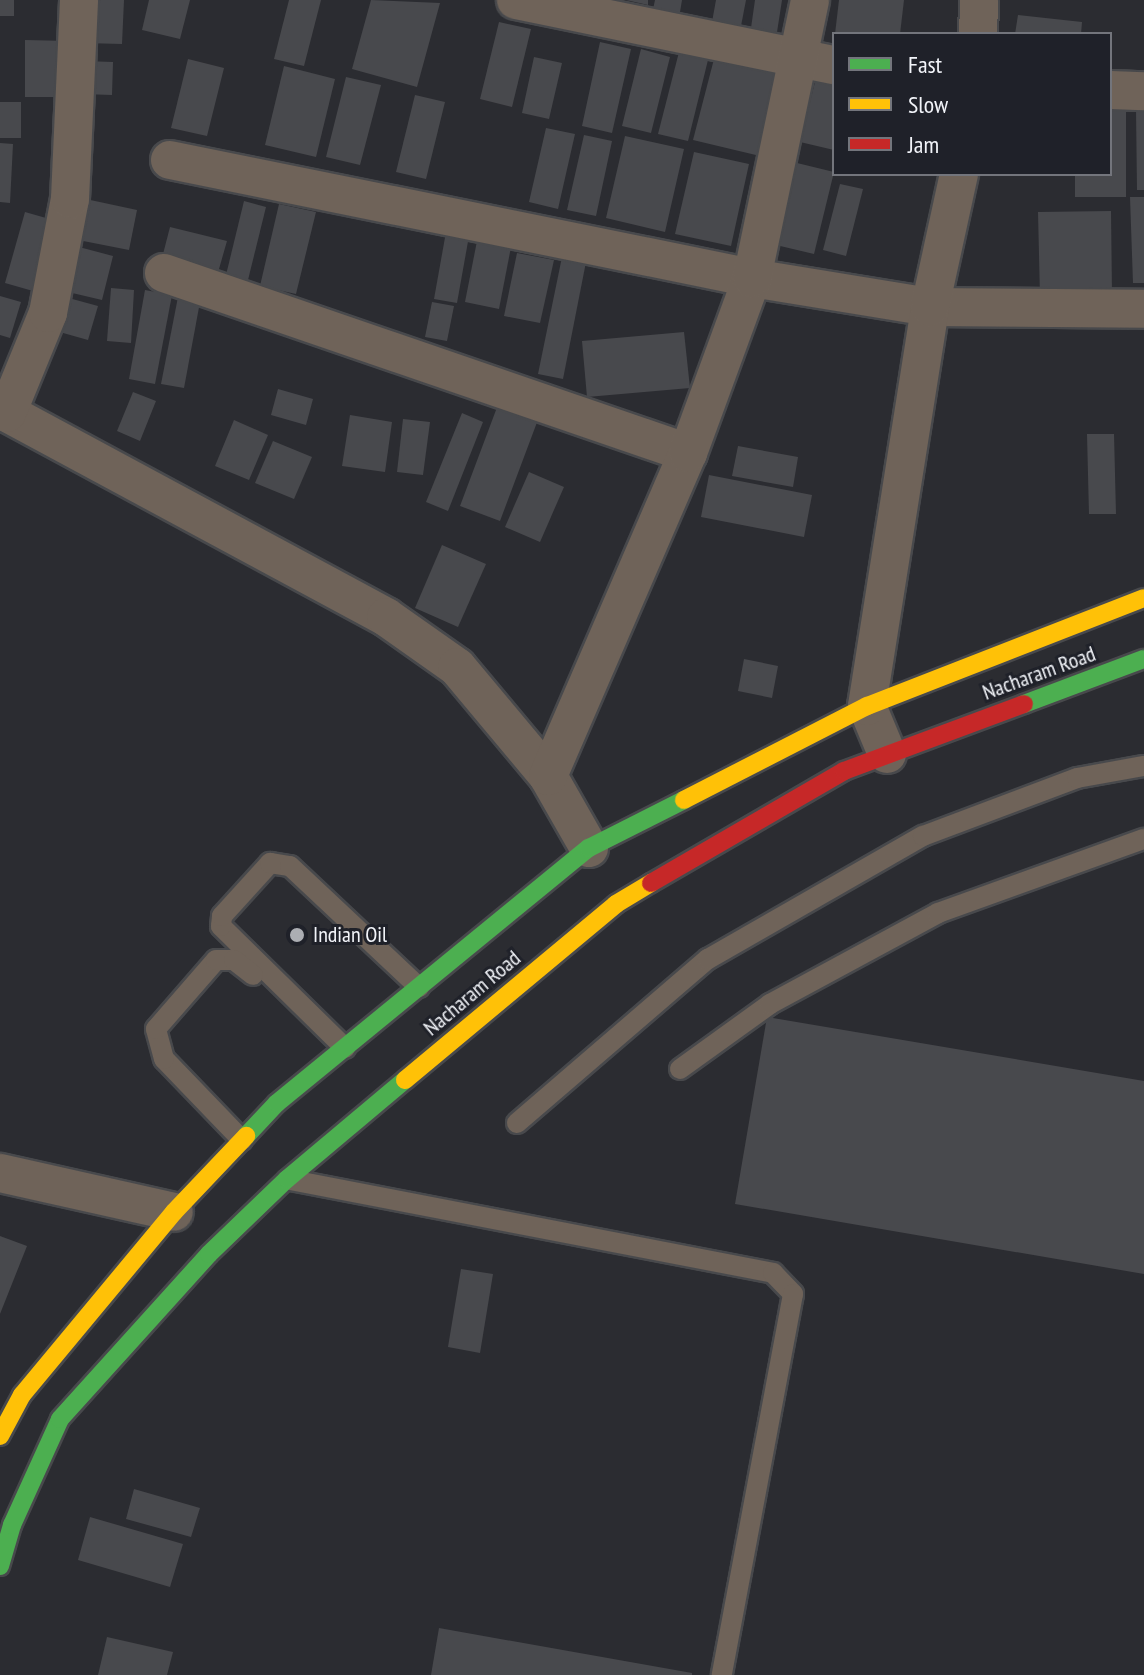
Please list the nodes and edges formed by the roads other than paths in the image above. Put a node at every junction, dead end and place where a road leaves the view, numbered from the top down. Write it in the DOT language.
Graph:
graph roads {
  1 [pos="79,0"];
  2 [pos="516,0"];
  3 [pos="810,0"];
  4 [pos="979,0"];
  5 [pos="978,32"];
  6 [pos="797,59"];
  7 [pos="832,65"];
  8 [pos="1112,90"];
  9 [pos="1144,91"];
  10 [pos="170,160"];
  11 [pos="959,176"];
  12 [pos="164,273"];
  13 [pos="752,278"];
  14 [pos="930,307"];
  15 [pos="1144,309"];
  16 [pos="4,411"];
  17 [pos="688,453"];
  18 [pos="1144,598"];
  19 [pos="1144,659"];
  20 [pos="867,706"];
  21 [pos="887,754"];
  22 [pos="1144,766"];
  23 [pos="548,776"];
  24 [pos="1144,839"];
  25 [pos="589,848"];
  26 [pos="419,987"];
  27 [pos="340,1052"];
  28 [pos="680,1069"];
  29 [pos="517,1123"];
  30 [pos="242,1140"];
  31 [pos="0,1173"];
  32 [pos="287,1179"];
  33 [pos="174,1212"];
  34 [pos="0,1436"];
  35 [pos="0,1566"];
  36 [pos="722,1675"];
  1 -- 16 [label="street"];
  2 -- 6 [label="street"];
  3 -- 6 [label="street"];
  4 -- 5 [label="street"];
  6 -- 7 [label="street"];
  6 -- 13 [label="street"];
  8 -- 9 [label="street"];
  10 -- 13 [label="street"];
  11 -- 14 [label="street"];
  12 -- 17 [label="street"];
  13 -- 14 [label="street"];
  13 -- 17 [label="street"];
  14 -- 15 [label="street"];
  14 -- 20 [label="street"];
  16 -- 23 [label="street"];
  17 -- 23 [label="street"];
  18 -- 20 [label="main road, Nacharam Road"];
  19 -- 21 [label="main road, Nacharam Road"];
  20 -- 21 [label="street"];
  20 -- 25 [label="main road, Nacharam Road"];
  21 -- 32 [label="main road, Nacharam Road"];
  22 -- 29 [label="lane"];
  23 -- 25 [label="street"];
  24 -- 28 [label="lane"];
  25 -- 26 [label="main road, Nacharam Road"];
  26 -- 27 [label="main road, Nacharam Road"];
  26 -- 27 [label="lane"];
  27 -- 30 [label="main road, Nacharam Road"];
  27 -- 30 [label="lane"];
  30 -- 33 [label="main road, Nacharam Road"];
  31 -- 33 [label="street"];
  32 -- 35 [label="main road, Nacharam Road"];
  32 -- 36 [label="lane"];
  33 -- 34 [label="main road, Nacharam Road"];
}
